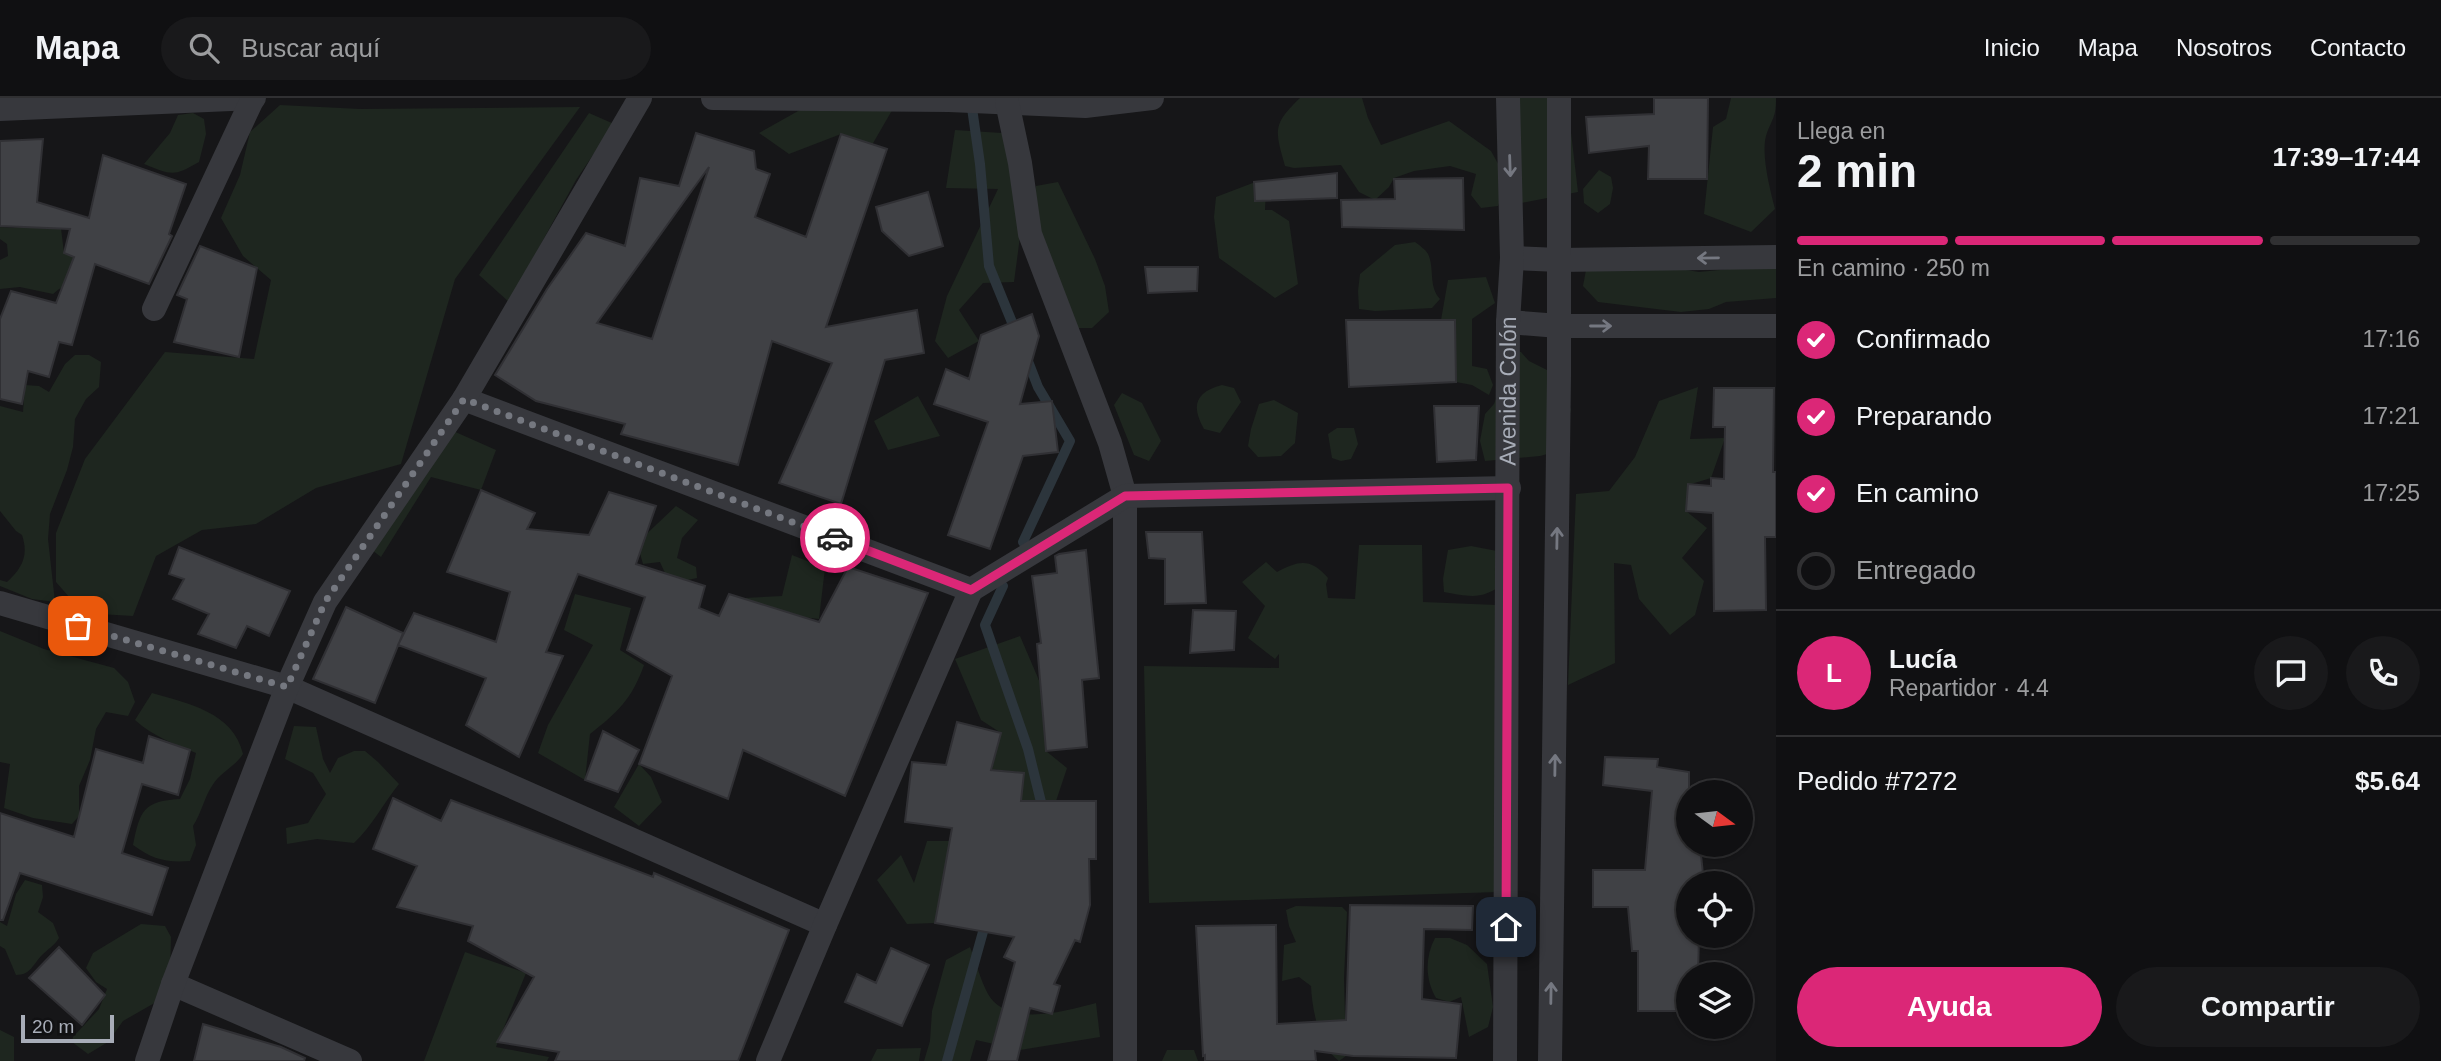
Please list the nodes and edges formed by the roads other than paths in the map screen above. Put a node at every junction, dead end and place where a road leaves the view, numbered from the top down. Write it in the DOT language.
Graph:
graph roads {
  1 [pos="253,98"];
  2 [pos="639,98"];
  3 [pos="713,98"];
  4 [pos="1150,98"];
  5 [pos="1508,98"];
  6 [pos="1559,98"];
  7 [pos="1007,102"];
  8 [pos="0,109"];
  9 [pos="1776,257"];
  10 [pos="1512,258"];
  11 [pos="1559,260"];
  12 [pos="154,309"];
  13 [pos="1508,322"];
  14 [pos="1559,326"];
  15 [pos="1776,326"];
  16 [pos="464,399"];
  17 [pos="1508,488"];
  18 [pos="1125,496"];
  19 [pos="971,590"];
  20 [pos="0,603"];
  21 [pos="287,687"];
  22 [pos="825,925"];
  23 [pos="173,984"];
  24 [pos="146,1061"];
  25 [pos="350,1061"];
  26 [pos="768,1061"];
  27 [pos="1125,1061"];
  28 [pos="1505,1061"];
  29 [pos="1550,1061"];
  1 -- 8 [label="street"];
  1 -- 12 [label="street"];
  2 -- 16 [label="street"];
  3 -- 7 [label="street"];
  4 -- 7 [label="street"];
  5 -- 10 [label="street, Avenida Colón, one-way"];
  6 -- 11 [label="street"];
  7 -- 18 [label="street"];
  9 -- 11 [label="street, one-way"];
  10 -- 11 [label="street"];
  10 -- 13 [label="street, Avenida Colón"];
  11 -- 14 [label="street"];
  13 -- 14 [label="street"];
  13 -- 17 [label="street, Avenida Colón"];
  14 -- 15 [label="street, one-way"];
  29 -- 14 [label="street, one-way"];
  16 -- 19 [label="street"];
  16 -- 21 [label="street"];
  17 -- 18 [label="street"];
  17 -- 28 [label="street, Avenida Colón"];
  18 -- 19 [label="street"];
  18 -- 27 [label="street"];
  19 -- 22 [label="street"];
  20 -- 21 [label="street"];
  21 -- 22 [label="street"];
  21 -- 23 [label="street"];
  22 -- 26 [label="street"];
  23 -- 24 [label="street"];
  23 -- 25 [label="street"];
}
